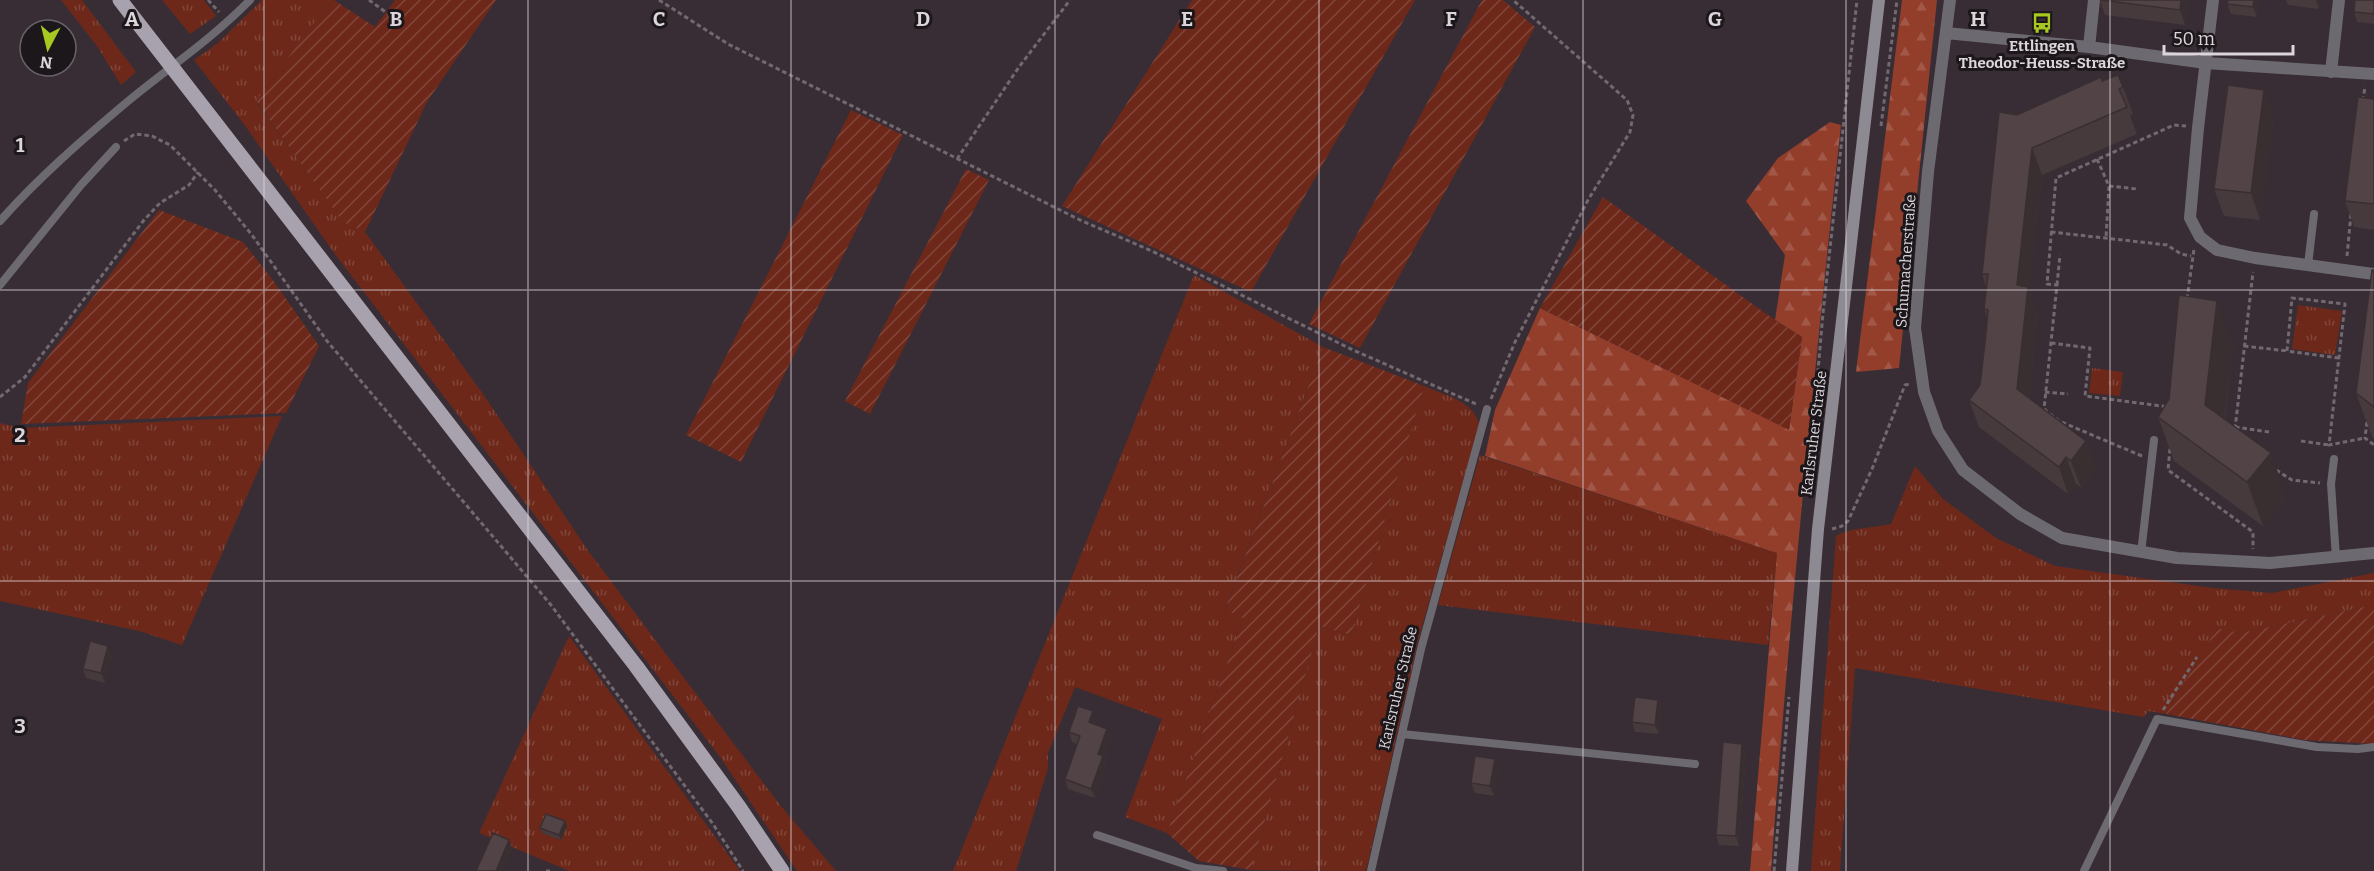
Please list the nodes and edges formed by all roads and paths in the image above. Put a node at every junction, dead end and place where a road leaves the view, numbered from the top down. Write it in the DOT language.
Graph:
graph roads {
  1 [pos="120,0"];
  2 [pos="250,0"];
  3 [pos="369,0"];
  4 [pos="659,0"];
  5 [pos="1070,0"];
  6 [pos="1513,0"];
  7 [pos="1879,0"];
  8 [pos="1897,0"];
  9 [pos="2094,0"];
  10 [pos="2213,0"];
  11 [pos="2339,0"];
  12 [pos="1952,2"];
  13 [pos="391,16"];
  14 [pos="1946,33"];
  15 [pos="2089,47"];
  16 [pos="2206,63"];
  17 [pos="2331,72"];
  18 [pos="2371,74"];
  19 [pos="2362,109"];
  20 [pos="2198,128"];
  21 [pos="1880,129"];
  22 [pos="116,147"];
  23 [pos="957,159"];
  24 [pos="2097,159"];
  25 [pos="198,172"];
  26 [pos="2109,186"];
  27 [pos="2137,189"];
  28 [pos="2352,205"];
  29 [pos="2314,214"];
  30 [pos="0,221"];
  31 [pos="2051,232"];
  32 [pos="2200,237"];
  33 [pos="2106,238"];
  34 [pos="2060,255"];
  35 [pos="2191,256"];
  36 [pos="2255,258"];
  37 [pos="2308,265"];
  38 [pos="2345,269"];
  39 [pos="2374,273"];
  40 [pos="0,285"];
  41 [pos="2057,285"];
  42 [pos="2187,303"];
  43 [pos="2051,343"];
  44 [pos="2244,346"];
  45 [pos="2287,351"];
  46 [pos="2340,358"];
  47 [pos="1922,381"];
  48 [pos="2045,392"];
  49 [pos="2068,394"];
  50 [pos="0,397"];
  51 [pos="2177,408"];
  52 [pos="1486,409"];
  53 [pos="2368,416"];
  54 [pos="2235,427"];
  55 [pos="2269,432"];
  56 [pos="2234,435"];
  57 [pos="2365,438"];
  58 [pos="2154,440"];
  59 [pos="2172,441"];
  60 [pos="2301,441"];
  61 [pos="2329,445"];
  62 [pos="2374,445"];
  63 [pos="2334,459"];
  64 [pos="2152,460"];
  65 [pos="2273,468"];
  66 [pos="2331,484"];
  67 [pos="1834,518"];
  68 [pos="1818,529"];
  69 [pos="1833,530"];
  70 [pos="2253,543"];
  71 [pos="2141,553"];
  72 [pos="2374,553"];
  73 [pos="2336,558"];
  74 [pos="2197,657"];
  75 [pos="2157,719"];
  76 [pos="1402,734"];
  77 [pos="2374,747"];
  78 [pos="1695,764"];
  79 [pos="1097,835"];
  80 [pos="743,871"];
  81 [pos="782,871"];
  82 [pos="1224,871"];
  83 [pos="1371,871"];
  84 [pos="1792,871"];
  85 [pos="2084,871"];
  1 -- 81 [label="main road"];
  2 -- 30 [label="lane"];
  3 -- 13 [label="path"];
  4 -- 23 [label="path"];
  5 -- 23 [label="path"];
  6 -- 52 [label="path"];
  7 -- 68 [label="main road, Karlsruher Straße"];
  8 -- 21 [label="path"];
  9 -- 15 [label="street"];
  10 -- 16 [label="street"];
  11 -- 17 [label="street"];
  12 -- 14 [label="street, Schumacherstraße"];
  14 -- 15 [label="street"];
  14 -- 47 [label="street, Schumacherstraße"];
  15 -- 16 [label="street"];
  16 -- 17 [label="street"];
  16 -- 20 [label="street"];
  17 -- 18 [label="street"];
  18 -- 19 [label="path"];
  20 -- 24 [label="path"];
  20 -- 32 [label="street"];
  22 -- 25 [label="path"];
  22 -- 40 [label="lane"];
  23 -- 52 [label="path"];
  24 -- 26 [label="path"];
  24 -- 31 [label="path"];
  25 -- 50 [label="path"];
  25 -- 80 [label="path"];
  26 -- 27 [label="path"];
  26 -- 33 [label="path"];
  28 -- 38 [label="path"];
  29 -- 37 [label="lane"];
  31 -- 33 [label="path"];
  31 -- 41 [label="path"];
  32 -- 35 [label="path"];
  32 -- 36 [label="street"];
  33 -- 35 [label="path"];
  34 -- 41 [label="path"];
  35 -- 42 [label="path"];
  36 -- 37 [label="street"];
  36 -- 44 [label="path"];
  37 -- 38 [label="street"];
  38 -- 39 [label="street"];
  41 -- 43 [label="path"];
  43 -- 48 [label="path"];
  43 -- 51 [label="path"];
  44 -- 45 [label="path"];
  44 -- 54 [label="path"];
  45 -- 46 [label="path"];
  45 -- 46 [label="path"];
  46 -- 61 [label="path"];
  47 -- 69 [label="path"];
  47 -- 71 [label="street, Schumacherstraße"];
  48 -- 49 [label="path"];
  48 -- 64 [label="path"];
  52 -- 76 [label="lane, Karlsruher Straße"];
  53 -- 57 [label="path"];
  54 -- 55 [label="path"];
  54 -- 56 [label="path"];
  57 -- 61 [label="path"];
  57 -- 62 [label="path"];
  58 -- 64 [label="lane"];
  59 -- 70 [label="path"];
  60 -- 61 [label="path"];
  63 -- 66 [label="lane"];
  64 -- 71 [label="lane"];
  65 -- 66 [label="path"];
  66 -- 73 [label="lane"];
  67 -- 69 [label="path"];
  68 -- 69 [label="path"];
  68 -- 84 [label="main road, Karlsruher Straße"];
  71 -- 73 [label="street, Schumacherstraße"];
  72 -- 73 [label="street, Schumacherstraße"];
  74 -- 75 [label="path"];
  75 -- 77 [label="lane"];
  75 -- 85 [label="lane"];
  76 -- 78 [label="lane"];
  76 -- 83 [label="lane, Karlsruher Straße"];
  79 -- 82 [label="lane"];
}
